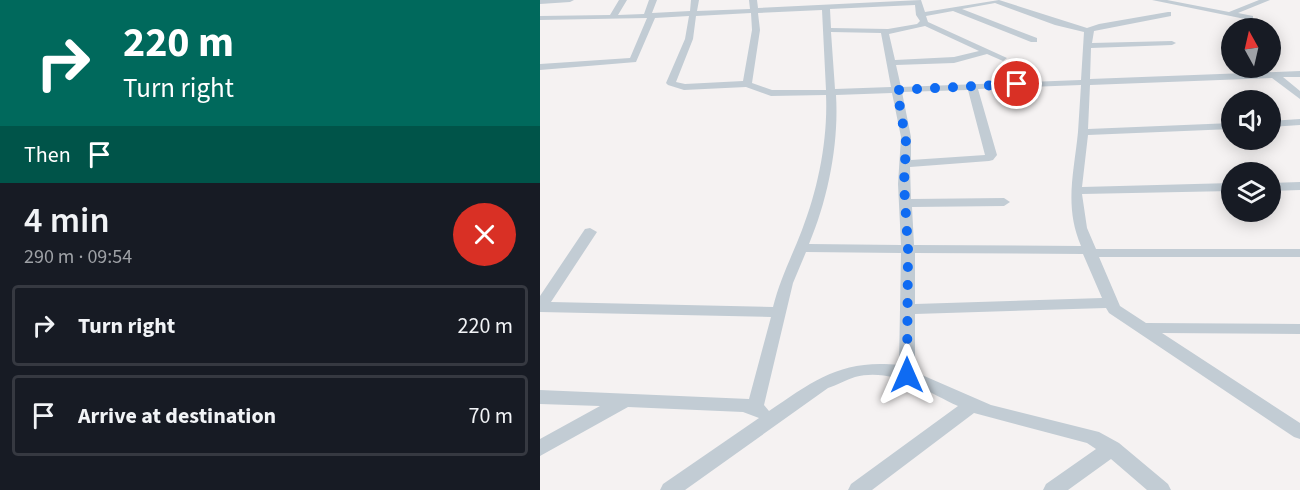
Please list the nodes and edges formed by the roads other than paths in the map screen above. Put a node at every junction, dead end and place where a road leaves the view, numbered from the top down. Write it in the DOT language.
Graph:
graph roads {
  1 [pos="570,0"];
  2 [pos="623,0"];
  3 [pos="653,0"];
  4 [pos="696,0"];
  5 [pos="1156,0"];
  6 [pos="1266,0"];
  7 [pos="979,1"];
  8 [pos="540,2"];
  9 [pos="917,2"];
  10 [pos="1184,2"];
  11 [pos="754,5"];
  12 [pos="826,7"];
  13 [pos="955,9"];
  14 [pos="694,14"];
  15 [pos="1168,14"];
  16 [pos="1230,14"];
  17 [pos="649,16"];
  18 [pos="613,17"];
  19 [pos="1250,18"];
  20 [pos="922,19"];
  21 [pos="545,20"];
  22 [pos="827,30"];
  23 [pos="887,30"];
  24 [pos="1089,31"];
  25 [pos="1034,40"];
  26 [pos="1172,43"];
  27 [pos="1088,46"];
  28 [pos="988,51"];
  29 [pos="1003,58"];
  30 [pos="892,63"];
  31 [pos="540,67"];
  32 [pos="1281,74"];
  33 [pos="1300,74"];
  34 [pos="1221,76"];
  35 [pos="1278,78"];
  36 [pos="1085,81"];
  37 [pos="747,84"];
  38 [pos="972,86"];
  39 [pos="897,90"];
  40 [pos="830,93"];
  41 [pos="1300,96"];
  42 [pos="1300,122"];
  43 [pos="1281,123"];
  44 [pos="1221,126"];
  45 [pos="1083,132"];
  46 [pos="905,164"];
  47 [pos="1300,186"];
  48 [pos="1281,187"];
  49 [pos="1221,188"];
  50 [pos="1076,191"];
  51 [pos="1004,202"];
  52 [pos="905,203"];
  53 [pos="590,232"];
  54 [pos="800,248"];
  55 [pos="908,249"];
  56 [pos="1089,252"];
  57 [pos="1300,253"];
  58 [pos="1112,303"];
  59 [pos="540,307"];
  60 [pos="908,309"];
  61 [pos="778,312"];
  62 [pos="1145,328"];
  63 [pos="1300,329"];
  64 [pos="907,375"];
  65 [pos="540,397"];
  66 [pos="624,401"];
  67 [pos="972,405"];
  68 [pos="755,407"];
  69 [pos="771,418"];
  70 [pos="1300,432"];
  71 [pos="540,448"];
  72 [pos="1112,448"];
  73 [pos="670,490"];
  74 [pos="858,490"];
  75 [pos="1053,490"];
  76 [pos="1161,490"];
  1 -- 8 [label="street"];
  2 -- 18 [label="street"];
  3 -- 17 [label="street"];
  4 -- 14 [label="street"];
  5 -- 10 [label="street"];
  6 -- 16 [label="street"];
  7 -- 13 [label="street"];
  7 -- 24 [label="street"];
  9 -- 12 [label="street"];
  9 -- 20 [label="street"];
  10 -- 16 [label="street"];
  11 -- 12 [label="street"];
  11 -- 14 [label="street"];
  11 -- 37 [label="street"];
  12 -- 22 [label="street"];
  13 -- 20 [label="street"];
  13 -- 25 [label="street"];
  14 -- 17 [label="street"];
  14 -- 37 [label="street"];
  15 -- 24 [label="street"];
  16 -- 19 [label="street"];
  17 -- 18 [label="street"];
  17 -- 31 [label="street"];
  18 -- 21 [label="street"];
  20 -- 23 [label="street"];
  20 -- 28 [label="street"];
  22 -- 23 [label="street"];
  22 -- 40 [label="street"];
  23 -- 30 [label="street"];
  24 -- 27 [label="street"];
  26 -- 27 [label="street"];
  27 -- 36 [label="street"];
  28 -- 29 [label="street"];
  28 -- 30 [label="street"];
  30 -- 39 [label="street"];
  32 -- 33 [label="street"];
  34 -- 36 [label="street"];
  35 -- 41 [label="street"];
  36 -- 38 [label="street"];
  36 -- 45 [label="street"];
  37 -- 40 [label="street"];
  38 -- 39 [label="street"];
  38 -- 46 [label="street"];
  39 -- 40 [label="street"];
  39 -- 46 [label="street"];
  40 -- 54 [label="street"];
  42 -- 43 [label="street"];
  44 -- 45 [label="street"];
  45 -- 50 [label="street"];
  46 -- 52 [label="street"];
  47 -- 48 [label="street"];
  49 -- 50 [label="street"];
  50 -- 56 [label="street"];
  51 -- 52 [label="street"];
  52 -- 55 [label="street"];
  53 -- 59 [label="street"];
  54 -- 55 [label="street"];
  54 -- 61 [label="street"];
  55 -- 56 [label="street"];
  55 -- 60 [label="street"];
  56 -- 57 [label="street"];
  56 -- 58 [label="street"];
  58 -- 60 [label="street"];
  58 -- 62 [label="street"];
  59 -- 61 [label="street"];
  60 -- 64 [label="street"];
  61 -- 68 [label="street"];
  62 -- 63 [label="street"];
  62 -- 70 [label="street"];
  64 -- 67 [label="street"];
  64 -- 69 [label="street"];
  65 -- 66 [label="street"];
  66 -- 68 [label="street"];
  66 -- 71 [label="street"];
  67 -- 72 [label="street"];
  67 -- 74 [label="street"];
  68 -- 69 [label="street"];
  69 -- 73 [label="street"];
  72 -- 75 [label="street"];
  72 -- 76 [label="street"];
}
